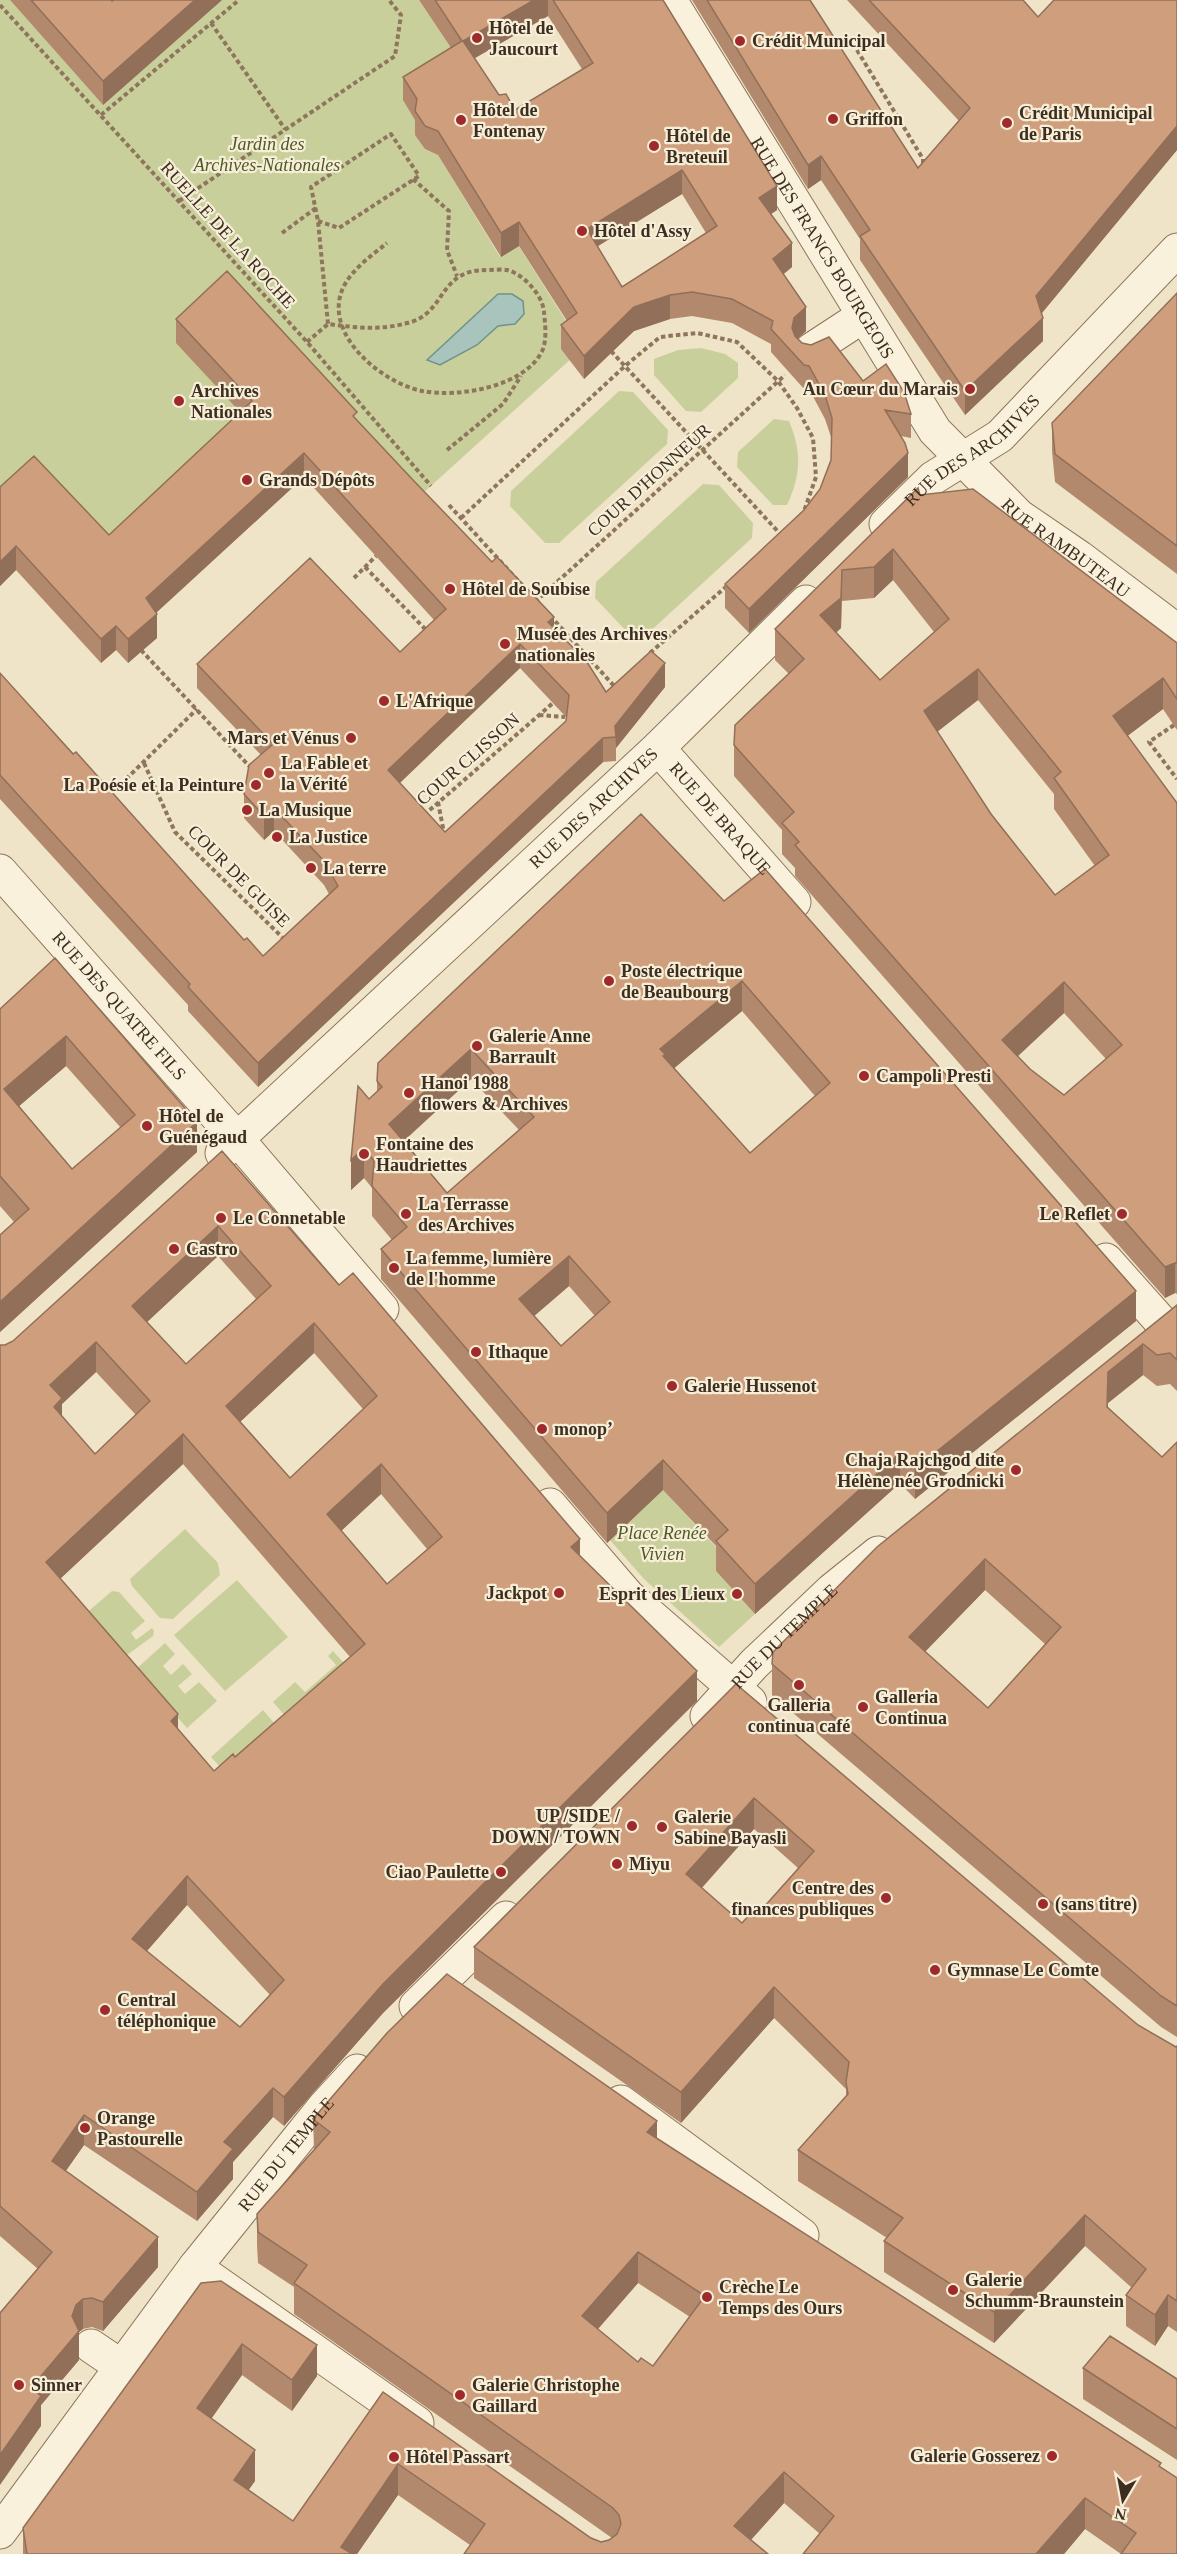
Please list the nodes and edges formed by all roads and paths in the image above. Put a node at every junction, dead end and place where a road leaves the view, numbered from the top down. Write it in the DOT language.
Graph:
graph roads {
  1 [pos="239,0"];
  2 [pos="389,0"];
  3 [pos="670,0"];
  4 [pos="0,5"];
  5 [pos="211,24"];
  6 [pos="857,50"];
  7 [pos="100,114"];
  8 [pos="285,129"];
  9 [pos="924,169"];
  10 [pos="413,179"];
  11 [pos="179,201"];
  12 [pos="315,208"];
  13 [pos="318,221"];
  14 [pos="282,233"];
  15 [pos="387,243"];
  16 [pos="1177,250"];
  17 [pos="457,276"];
  18 [pos="863,316"];
  19 [pos="328,324"];
  20 [pos="342,326"];
  21 [pos="307,342"];
  22 [pos="608,348"];
  23 [pos="812,350"];
  24 [pos="624,366"];
  25 [pos="788,372"];
  26 [pos="521,375"];
  27 [pos="778,381"];
  28 [pos="703,449"];
  29 [pos="447,450"];
  30 [pos="961,459"];
  31 [pos="431,486"];
  32 [pos="449,505"];
  33 [pos="801,517"];
  34 [pos="461,518"];
  35 [pos="789,530"];
  36 [pos="783,537"];
  37 [pos="789,543"];
  38 [pos="866,544"];
  39 [pos="774,545"];
  40 [pos="376,556"];
  41 [pos="365,567"];
  42 [pos="354,578"];
  43 [pos="730,584"];
  44 [pos="824,585"];
  45 [pos="538,599"];
  46 [pos="529,608"];
  47 [pos="1177,630"];
  48 [pos="420,640"];
  49 [pos="141,650"];
  50 [pos="649,654"];
  51 [pos="594,662"];
  52 [pos="586,669"];
  53 [pos="622,677"];
  54 [pos="614,685"];
  55 [pos="620,692"];
  56 [pos="553,703"];
  57 [pos="197,709"];
  58 [pos="539,715"];
  59 [pos="565,717"];
  60 [pos="1174,725"];
  61 [pos="658,748"];
  62 [pos="144,763"];
  63 [pos="259,765"];
  64 [pos="1177,779"];
  65 [pos="102,791"];
  66 [pos="108,797"];
  67 [pos="438,801"];
  68 [pos="114,805"];
  69 [pos="423,816"];
  70 [pos="444,834"];
  71 [pos="0,871"];
  72 [pos="816,927"];
  73 [pos="291,946"];
  74 [pos="238,1140"];
  75 [pos="204,1169"];
  76 [pos="1084,1234"];
  77 [pos="1170,1318"];
  78 [pos="402,1332"];
  79 [pos="1135,1346"];
  80 [pos="534,1486"];
  81 [pos="905,1531"];
  82 [pos="733,1688"];
  83 [pos="775,1724"];
  84 [pos="682,1742"];
  85 [pos="524,1900"];
  86 [pos="598,2086"];
  87 [pos="824,2251"];
  88 [pos="195,2267"];
  89 [pos="91,2346"];
  90 [pos="122,2367"];
  91 [pos="439,2439"];
  92 [pos="0,2532"];
  1 -- 5 [label="path"];
  2 -- 8 [label="path"];
  3 -- 18 [label="street, RUE DES FRANCS BOURGEOIS"];
  4 -- 7 [label="path, RUELLE DE LA ROCHE"];
  5 -- 7 [label="path"];
  5 -- 8 [label="path"];
  6 -- 9 [label="path"];
  7 -- 11 [label="path, RUELLE DE LA ROCHE"];
  8 -- 11 [label="path"];
  10 -- 12 [label="path"];
  10 -- 13 [label="path"];
  10 -- 17 [label="path"];
  11 -- 21 [label="path, RUELLE DE LA ROCHE"];
  12 -- 13 [label="path"];
  12 -- 14 [label="path"];
  13 -- 19 [label="path"];
  15 -- 20 [label="path"];
  16 -- 30 [label="street, RUE DES ARCHIVES"];
  17 -- 20 [label="path"];
  17 -- 26 [label="path"];
  18 -- 23 [label="street"];
  18 -- 30 [label="street, RUE DES FRANCS BOURGEOIS"];
  19 -- 20 [label="path"];
  19 -- 21 [label="path"];
  20 -- 26 [label="path"];
  21 -- 31 [label="path, RUELLE DE LA ROCHE"];
  22 -- 24 [label="path"];
  24 -- 27 [label="path"];
  24 -- 28 [label="path"];
  24 -- 34 [label="path"];
  25 -- 27 [label="path, COUR D'HONNEUR"];
  26 -- 29 [label="path"];
  27 -- 28 [label="path, COUR D'HONNEUR"];
  27 -- 33 [label="path"];
  28 -- 36 [label="path"];
  28 -- 45 [label="path, COUR D'HONNEUR"];
  30 -- 38 [label="street, RUE DES ARCHIVES"];
  30 -- 47 [label="street, RUE RAMBUTEAU"];
  32 -- 34 [label="path"];
  34 -- 45 [label="path"];
  35 -- 36 [label="path"];
  36 -- 37 [label="path"];
  36 -- 39 [label="path"];
  40 -- 41 [label="path"];
  41 -- 42 [label="path"];
  41 -- 48 [label="path"];
  43 -- 50 [label="path"];
  44 -- 61 [label="street, RUE DES ARCHIVES"];
  45 -- 46 [label="path, COUR D'HONNEUR"];
  45 -- 51 [label="path"];
  49 -- 57 [label="path"];
  51 -- 52 [label="path"];
  51 -- 54 [label="path"];
  53 -- 54 [label="path"];
  54 -- 55 [label="path"];
  56 -- 58 [label="path, COUR CLISSON"];
  57 -- 62 [label="path"];
  57 -- 63 [label="path"];
  58 -- 59 [label="path, COUR CLISSON"];
  58 -- 67 [label="path, COUR CLISSON"];
  60 -- 64 [label="path"];
  61 -- 72 [label="street, RUE DE BRAQUE"];
  61 -- 74 [label="street, RUE DES ARCHIVES"];
  62 -- 66 [label="path"];
  62 -- 73 [label="path, COUR DE GUISE"];
  65 -- 66 [label="path"];
  66 -- 68 [label="path"];
  67 -- 69 [label="path, COUR CLISSON"];
  67 -- 70 [label="path"];
  71 -- 74 [label="street, RUE DES QUATRE FILS"];
  74 -- 75 [label="street, RUE DES ARCHIVES"];
  74 -- 78 [label="street, RUE DES QUATRE FILS"];
  76 -- 77 [label="street"];
  77 -- 79 [label="street"];
  80 -- 82 [label="street"];
  81 -- 82 [label="street, RUE DU TEMPLE"];
  82 -- 83 [label="street"];
  82 -- 84 [label="street, RUE DU TEMPLE"];
  85 -- 88 [label="street, RUE DU TEMPLE"];
  86 -- 87 [label="street"];
  88 -- 90 [label="street, RUE DU TEMPLE"];
  88 -- 91 [label="street"];
  89 -- 90 [label="street"];
  90 -- 92 [label="street, RUE DU TEMPLE"];
}
